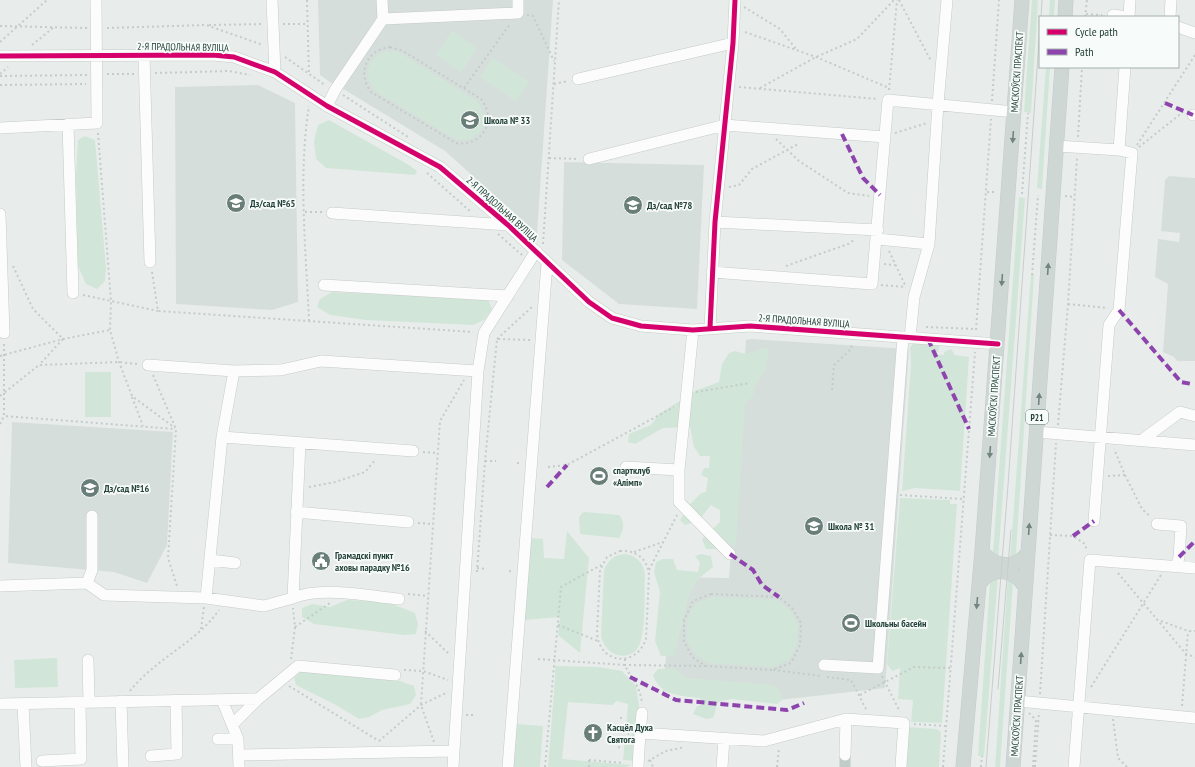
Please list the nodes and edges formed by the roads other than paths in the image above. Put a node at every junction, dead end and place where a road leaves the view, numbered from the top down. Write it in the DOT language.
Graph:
graph roads {
  1 [pos="96,0"];
  2 [pos="272,0"];
  3 [pos="382,0"];
  4 [pos="518,0"];
  5 [pos="947,0"];
  6 [pos="1022,0"];
  7 [pos="1066,0"];
  8 [pos="1130,0"];
  9 [pos="1171,0"];
  10 [pos="735,1"];
  11 [pos="1113,15"];
  12 [pos="1065,16"];
  13 [pos="1121,16"];
  14 [pos="1129,16"];
  15 [pos="1170,16"];
  16 [pos="382,19"];
  17 [pos="1179,27"];
  18 [pos="1195,33"];
  19 [pos="733,43"];
  20 [pos="96,55"];
  21 [pos="144,55"];
  22 [pos="0,56"];
  23 [pos="1062,68"];
  24 [pos="1125,68"];
  25 [pos="275,72"];
  26 [pos="578,79"];
  27 [pos="938,104"];
  28 [pos="327,106"];
  29 [pos="1021,112"];
  30 [pos="68,124"];
  31 [pos="725,125"];
  32 [pos="0,128"];
  33 [pos="885,137"];
  34 [pos="1057,146"];
  35 [pos="1119,150"];
  36 [pos="589,159"];
  37 [pos="332,213"];
  38 [pos="0,214"];
  39 [pos="715,222"];
  40 [pos="508,225"];
  41 [pos="877,235"];
  42 [pos="929,244"];
  43 [pos="539,250"];
  44 [pos="150,262"];
  45 [pos="547,263"];
  46 [pos="712,272"];
  47 [pos="324,284"];
  48 [pos="73,293"];
  49 [pos="508,296"];
  50 [pos="710,328"];
  51 [pos="693,330"];
  52 [pos="4,332"];
  53 [pos="907,337"];
  54 [pos="998,344"];
  55 [pos="148,365"];
  56 [pos="234,371"];
  57 [pos="474,371"];
  58 [pos="1195,416"];
  59 [pos="1036,432"];
  60 [pos="222,437"];
  61 [pos="1105,437"];
  62 [pos="1142,440"];
  63 [pos="300,443"];
  64 [pos="1195,444"];
  65 [pos="412,451"];
  66 [pos="626,467"];
  67 [pos="679,470"];
  68 [pos="296,512"];
  69 [pos="92,516"];
  70 [pos="1094,521"];
  71 [pos="408,522"];
  72 [pos="1157,524"];
  73 [pos="982,551"];
  74 [pos="730,554"];
  75 [pos="1027,554"];
  76 [pos="210,560"];
  77 [pos="235,563"];
  78 [pos="1172,566"];
  79 [pos="1195,568"];
  80 [pos="87,584"];
  81 [pos="979,584"];
  82 [pos="0,586"];
  83 [pos="1025,586"];
  84 [pos="206,598"];
  85 [pos="292,598"];
  86 [pos="399,599"];
  87 [pos="88,660"];
  88 [pos="824,665"];
  89 [pos="397,672"];
  90 [pos="258,699"];
  91 [pos="176,700"];
  92 [pos="222,700"];
  93 [pos="121,701"];
  94 [pos="1018,701"];
  95 [pos="84,703"];
  96 [pos="0,704"];
  97 [pos="23,704"];
  98 [pos="1079,707"];
  99 [pos="642,713"];
  100 [pos="1195,718"];
  101 [pos="846,719"];
  102 [pos="233,724"];
  103 [pos="635,733"];
  104 [pos="218,739"];
  105 [pos="238,739"];
  106 [pos="724,739"];
  107 [pos="454,751"];
  108 [pos="239,755"];
  109 [pos="845,755"];
  110 [pos="151,756"];
  111 [pos="42,761"];
  112 [pos="638,766"];
  113 [pos="901,766"];
  114 [pos="26,767"];
  115 [pos="123,767"];
  116 [pos="239,767"];
  117 [pos="453,767"];
  118 [pos="508,767"];
  119 [pos="722,767"];
  120 [pos="964,767"];
  121 [pos="1013,767"];
  122 [pos="1074,767"];
  1 -- 20 [label="street"];
  2 -- 25 [label="street"];
  3 -- 16 [label="street"];
  4 -- 16 [label="street"];
  5 -- 27 [label="street"];
  6 -- 29 [label="main road, МАСКОЎСКІ ПРАСПЕКТ"];
  7 -- 12 [label="main road"];
  8 -- 14 [label="street"];
  9 -- 15 [label="street"];
  10 -- 19 [label="street"];
  11 -- 13 [label="street"];
  16 -- 28 [label="street"];
  17 -- 18 [label="street"];
  19 -- 26 [label="street"];
  19 -- 31 [label="street"];
  20 -- 21 [label="street, 2-Я ПРАДОЛЬНАЯ ВУЛІЦА"];
  20 -- 22 [label="street, 2-Я ПРАДОЛЬНАЯ ВУЛІЦА"];
  20 -- 30 [label="street"];
  21 -- 25 [label="street, 2-Я ПРАДОЛЬНАЯ ВУЛІЦА"];
  21 -- 44 [label="street"];
  23 -- 34 [label="main road, МАСКОЎСКІ ПРАСПЕКТ / Р21"];
  24 -- 35 [label="street"];
  25 -- 28 [label="street, 2-Я ПРАДОЛЬНАЯ ВУЛІЦА"];
  27 -- 29 [label="street"];
  27 -- 33 [label="street"];
  27 -- 42 [label="street"];
  28 -- 40 [label="street, 2-Я ПРАДОЛЬНАЯ ВУЛІЦА"];
  29 -- 54 [label="main road, МАСКОЎСКІ ПРАСПЕКТ, one-way"];
  30 -- 32 [label="street"];
  30 -- 48 [label="street"];
  31 -- 33 [label="street"];
  31 -- 36 [label="street"];
  31 -- 39 [label="street"];
  33 -- 41 [label="street"];
  34 -- 35 [label="street"];
  59 -- 34 [label="main road, МАСКОЎСКІ ПРАСПЕКТ / Р21, one-way"];
  35 -- 61 [label="street"];
  37 -- 40 [label="street"];
  38 -- 52 [label="street"];
  39 -- 41 [label="street"];
  39 -- 46 [label="street"];
  40 -- 43 [label="street, 2-Я ПРАДОЛЬНАЯ ВУЛІЦА"];
  41 -- 42 [label="street"];
  41 -- 46 [label="street"];
  42 -- 53 [label="street"];
  43 -- 45 [label="street, 2-Я ПРАДОЛЬНАЯ ВУЛІЦА"];
  43 -- 49 [label="street"];
  45 -- 51 [label="street, 2-Я ПРАДОЛЬНАЯ ВУЛІЦА"];
  45 -- 118 [label="street"];
  46 -- 50 [label="street"];
  47 -- 49 [label="street"];
  49 -- 57 [label="street"];
  50 -- 51 [label="street, 2-Я ПРАДОЛЬНАЯ ВУЛІЦА"];
  50 -- 53 [label="street, 2-Я ПРАДОЛЬНАЯ ВУЛІЦА"];
  51 -- 67 [label="street"];
  53 -- 54 [label="street, 2-Я ПРАДОЛЬНАЯ ВУЛІЦА"];
  53 -- 88 [label="street"];
  54 -- 73 [label="main road, МАСКОЎСКІ ПРАСПЕКТ, one-way"];
  55 -- 56 [label="street"];
  56 -- 57 [label="street"];
  56 -- 60 [label="street"];
  57 -- 107 [label="street"];
  58 -- 62 [label="street"];
  59 -- 61 [label="street"];
  75 -- 59 [label="main road, МАСКОЎСКІ ПРАСПЕКТ / Р21, one-way"];
  60 -- 63 [label="street"];
  60 -- 76 [label="street"];
  61 -- 62 [label="street"];
  61 -- 70 [label="street"];
  62 -- 64 [label="street"];
  63 -- 65 [label="street"];
  63 -- 68 [label="street"];
  66 -- 67 [label="street"];
  67 -- 74 [label="street"];
  68 -- 71 [label="street"];
  68 -- 85 [label="street"];
  69 -- 80 [label="street"];
  72 -- 78 [label="street"];
  73 -- 75 [label="main road"];
  73 -- 81 [label="main road, МАСКОЎСКІ ПРАСПЕКТ"];
  75 -- 83 [label="main road, МАСКОЎСКІ ПРАСПЕКТ / Р21"];
  76 -- 77 [label="street"];
  76 -- 84 [label="street"];
  78 -- 79 [label="street"];
  78 -- 98 [label="street"];
  80 -- 82 [label="street"];
  80 -- 84 [label="street"];
  81 -- 83 [label="main road"];
  81 -- 120 [label="main road, МАСКОЎСКІ ПРАСПЕКТ, one-way"];
  94 -- 83 [label="main road, МАСКОЎСКІ ПРАСПЕКТ / Р21, one-way"];
  84 -- 85 [label="street"];
  85 -- 86 [label="street"];
  87 -- 95 [label="street"];
  89 -- 90 [label="street"];
  90 -- 92 [label="street"];
  90 -- 102 [label="street"];
  91 -- 92 [label="street"];
  91 -- 93 [label="street"];
  91 -- 110 [label="street"];
  92 -- 102 [label="street"];
  93 -- 95 [label="street"];
  93 -- 115 [label="street"];
  94 -- 98 [label="street"];
  94 -- 121 [label="main road, МАСКОЎСКІ ПРАСПЕКТ / Р21"];
  95 -- 97 [label="street"];
  95 -- 111 [label="street"];
  96 -- 97 [label="street"];
  97 -- 114 [label="street"];
  98 -- 100 [label="street"];
  98 -- 122 [label="street"];
  99 -- 103 [label="street"];
  101 -- 106 [label="street"];
  101 -- 109 [label="street"];
  101 -- 113 [label="street"];
  102 -- 105 [label="street"];
  103 -- 106 [label="street"];
  103 -- 112 [label="street"];
  104 -- 105 [label="street"];
  105 -- 108 [label="street"];
  106 -- 119 [label="street"];
  107 -- 108 [label="street"];
  107 -- 117 [label="street"];
  108 -- 116 [label="street"];
}
